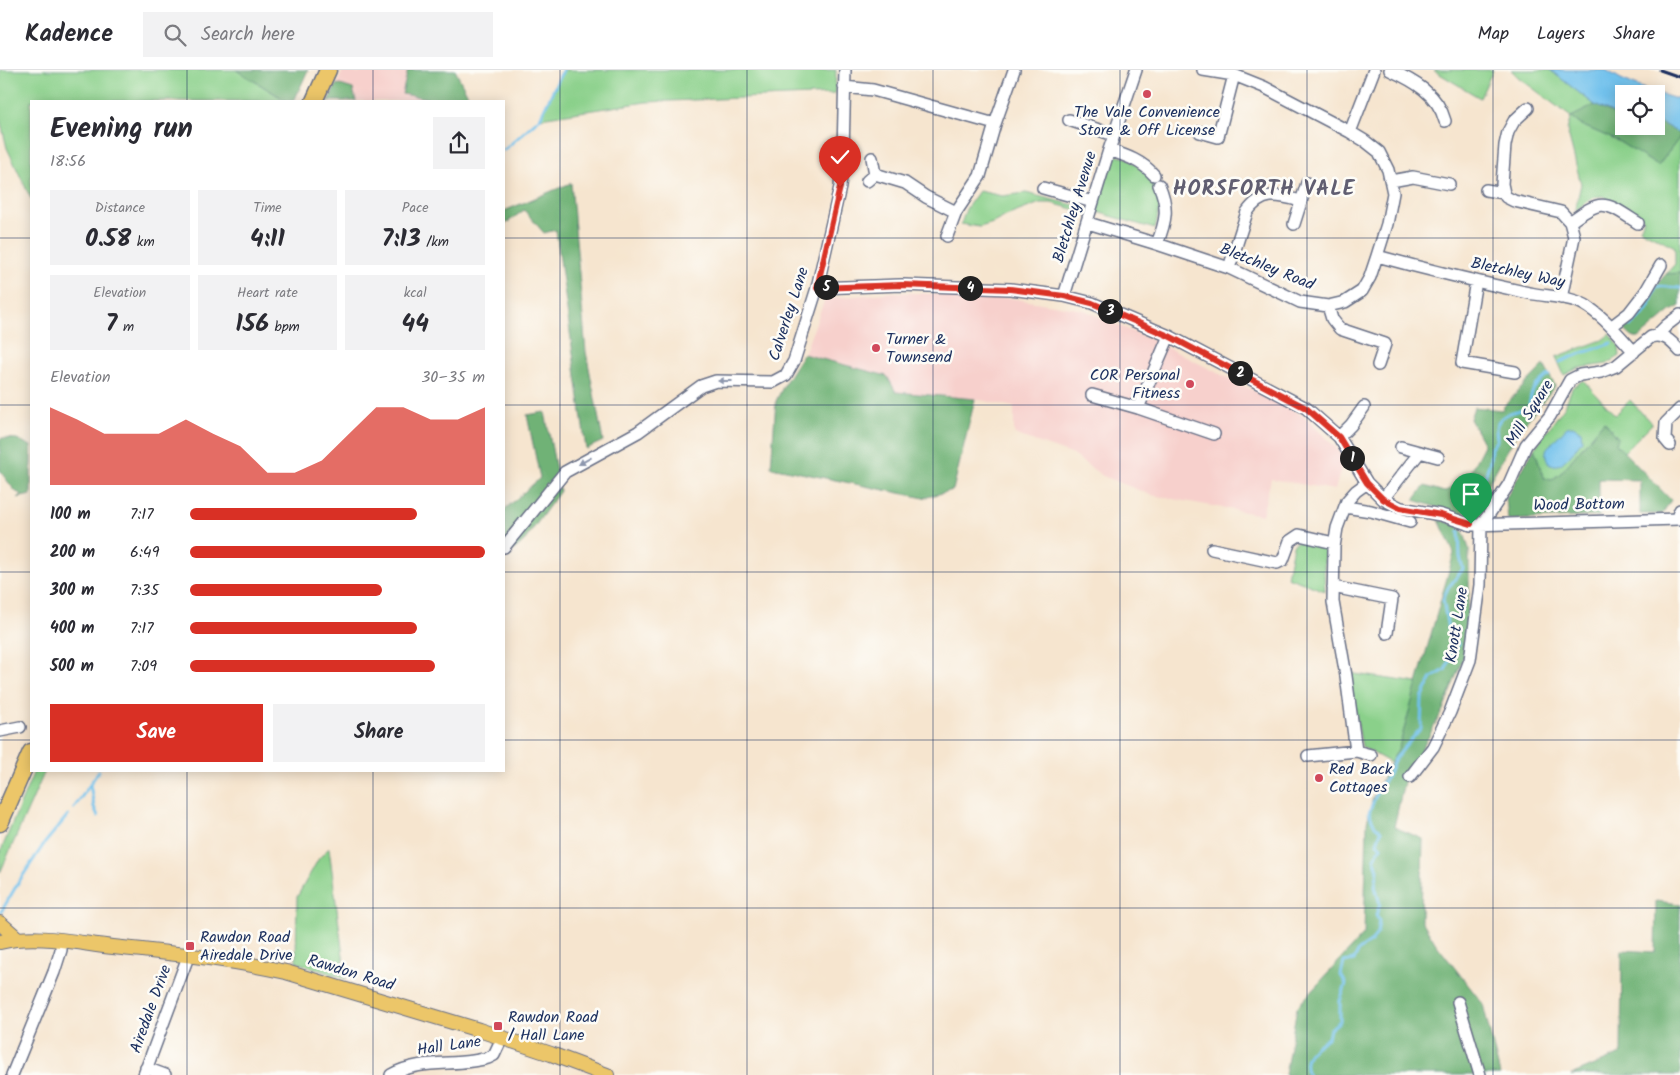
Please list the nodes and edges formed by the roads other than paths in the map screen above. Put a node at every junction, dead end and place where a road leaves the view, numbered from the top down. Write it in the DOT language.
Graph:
graph roads {
  1 [pos="328,70"];
  2 [pos="845,70"];
  3 [pos="1014,70"];
  4 [pos="1136,70"];
  5 [pos="1202,70"];
  6 [pos="1374,70"];
  7 [pos="1390,70"];
  8 [pos="1234,74"];
  9 [pos="844,87"];
  10 [pos="314,100"];
  11 [pos="1528,108"];
  12 [pos="1069,120"];
  13 [pos="1445,121"];
  14 [pos="995,124"];
  15 [pos="1200,132"];
  16 [pos="1350,132"];
  17 [pos="1114,135"];
  18 [pos="1109,150"];
  19 [pos="872,158"];
  20 [pos="1391,181"];
  21 [pos="1307,183"];
  22 [pos="1449,184"];
  23 [pos="1043,188"];
  24 [pos="1486,190"];
  25 [pos="1504,193"];
  26 [pos="1301,201"];
  27 [pos="1093,202"];
  28 [pos="956,212"];
  29 [pos="1570,222"];
  30 [pos="1088,223"];
  31 [pos="1638,223"];
  32 [pos="1294,224"];
  33 [pos="947,236"];
  34 [pos="1157,244"];
  35 [pos="1377,256"];
  36 [pos="1661,265"];
  37 [pos="1229,268"];
  38 [pos="1476,281"];
  39 [pos="817,288"];
  40 [pos="1064,296"];
  41 [pos="1561,298"];
  42 [pos="1328,306"];
  43 [pos="1680,315"];
  44 [pos="1612,326"];
  45 [pos="1657,335"];
  46 [pos="1169,336"];
  47 [pos="1680,350"];
  48 [pos="1634,352"];
  49 [pos="1378,365"];
  50 [pos="1514,372"];
  51 [pos="1092,395"];
  52 [pos="1364,407"];
  53 [pos="1138,408"];
  54 [pos="1680,409"];
  55 [pos="1214,434"];
  56 [pos="1339,437"];
  57 [pos="1670,446"];
  58 [pos="1401,447"];
  59 [pos="1420,452"];
  60 [pos="1438,457"];
  61 [pos="1367,483"];
  62 [pos="1383,499"];
  63 [pos="1345,507"];
  64 [pos="1679,514"];
  65 [pos="1410,522"];
  66 [pos="1481,524"];
  67 [pos="1334,543"];
  68 [pos="505,545"];
  69 [pos="1212,549"];
  70 [pos="1333,587"];
  71 [pos="1387,633"];
  72 [pos="20,727"];
  73 [pos="0,732"];
  74 [pos="1356,751"];
  75 [pos="30,754"];
  76 [pos="1371,755"];
  77 [pos="1308,756"];
  78 [pos="1410,777"];
  79 [pos="0,823"];
  80 [pos="0,922"];
  81 [pos="0,931"];
  82 [pos="17,938"];
  83 [pos="61,940"];
  84 [pos="0,942"];
  85 [pos="189,954"];
  86 [pos="1458,1002"];
  87 [pos="502,1038"];
  88 [pos="145,1072"];
  89 [pos="12,1075"];
  90 [pos="164,1075"];
  91 [pos="391,1075"];
  92 [pos="607,1075"];
  93 [pos="1480,1075"];
  1 -- 10 [label="highway"];
  2 -- 9 [label="street, Calverley Lane"];
  3 -- 14 [label="street"];
  4 -- 17 [label="street, Bletchley Avenue"];
  5 -- 8 [label="street, Bletchley Road"];
  6 -- 16 [label="street"];
  7 -- 13 [label="street"];
  8 -- 15 [label="street"];
  8 -- 16 [label="street, Bletchley Road"];
  9 -- 14 [label="street"];
  9 -- 39 [label="street, Calverley Lane"];
  11 -- 25 [label="street"];
  12 -- 17 [label="street"];
  14 -- 28 [label="street"];
  16 -- 20 [label="street, Bletchley Road"];
  17 -- 18 [label="street, Bletchley Avenue"];
  18 -- 27 [label="street, Bletchley Avenue"];
  18 -- 34 [label="street"];
  19 -- 28 [label="street"];
  20 -- 22 [label="street"];
  20 -- 35 [label="street, Bletchley Road"];
  21 -- 26 [label="street"];
  23 -- 27 [label="street"];
  24 -- 25 [label="street"];
  25 -- 29 [label="street"];
  26 -- 32 [label="street"];
  26 -- 37 [label="street"];
  27 -- 30 [label="street, Bletchley Avenue"];
  28 -- 33 [label="street"];
  29 -- 31 [label="street"];
  29 -- 41 [label="street"];
  30 -- 34 [label="street, Bletchley Road"];
  30 -- 40 [label="street, Bletchley Avenue"];
  34 -- 37 [label="street, Bletchley Road"];
  35 -- 38 [label="street, Bletchley Way"];
  35 -- 42 [label="street, Bletchley Road"];
  36 -- 44 [label="street"];
  37 -- 42 [label="street, Bletchley Road"];
  38 -- 41 [label="street, Bletchley Way"];
  38 -- 50 [label="street"];
  39 -- 40 [label="street"];
  39 -- 68 [label="street, Calverley Lane, one-way"];
  40 -- 46 [label="street"];
  41 -- 44 [label="street, Bletchley Way"];
  42 -- 49 [label="street"];
  43 -- 45 [label="street, Mill Square"];
  44 -- 48 [label="street, Bletchley Way"];
  45 -- 47 [label="street"];
  45 -- 48 [label="street, Mill Square"];
  46 -- 53 [label="street"];
  46 -- 56 [label="street"];
  48 -- 66 [label="street, Mill Square"];
  51 -- 53 [label="street"];
  52 -- 56 [label="street"];
  53 -- 55 [label="street"];
  54 -- 57 [label="street"];
  56 -- 61 [label="street"];
  58 -- 59 [label="street"];
  59 -- 60 [label="street"];
  59 -- 62 [label="street"];
  61 -- 62 [label="street"];
  61 -- 63 [label="street"];
  62 -- 66 [label="street, Wood Bottom"];
  63 -- 65 [label="street"];
  63 -- 67 [label="street"];
  64 -- 66 [label="street, Wood Bottom"];
  66 -- 78 [label="street, Knott Lane"];
  67 -- 69 [label="street"];
  67 -- 70 [label="street"];
  70 -- 71 [label="street"];
  70 -- 74 [label="street"];
  72 -- 73 [label="street"];
  74 -- 76 [label="street"];
  74 -- 77 [label="street"];
  75 -- 79 [label="highway"];
  80 -- 82 [label="main road"];
  81 -- 82 [label="main road, Rawdon Road"];
  82 -- 83 [label="main road, Rawdon Road"];
  82 -- 84 [label="main road, Rawdon Road"];
  83 -- 85 [label="main road, Rawdon Road"];
  83 -- 89 [label="street"];
  85 -- 87 [label="main road, Rawdon Road"];
  85 -- 88 [label="street, Airedale Drive"];
  86 -- 93 [label="street"];
  87 -- 91 [label="street, Hall Lane"];
  87 -- 92 [label="main road, Rawdon Road"];
  88 -- 90 [label="street"];
}
